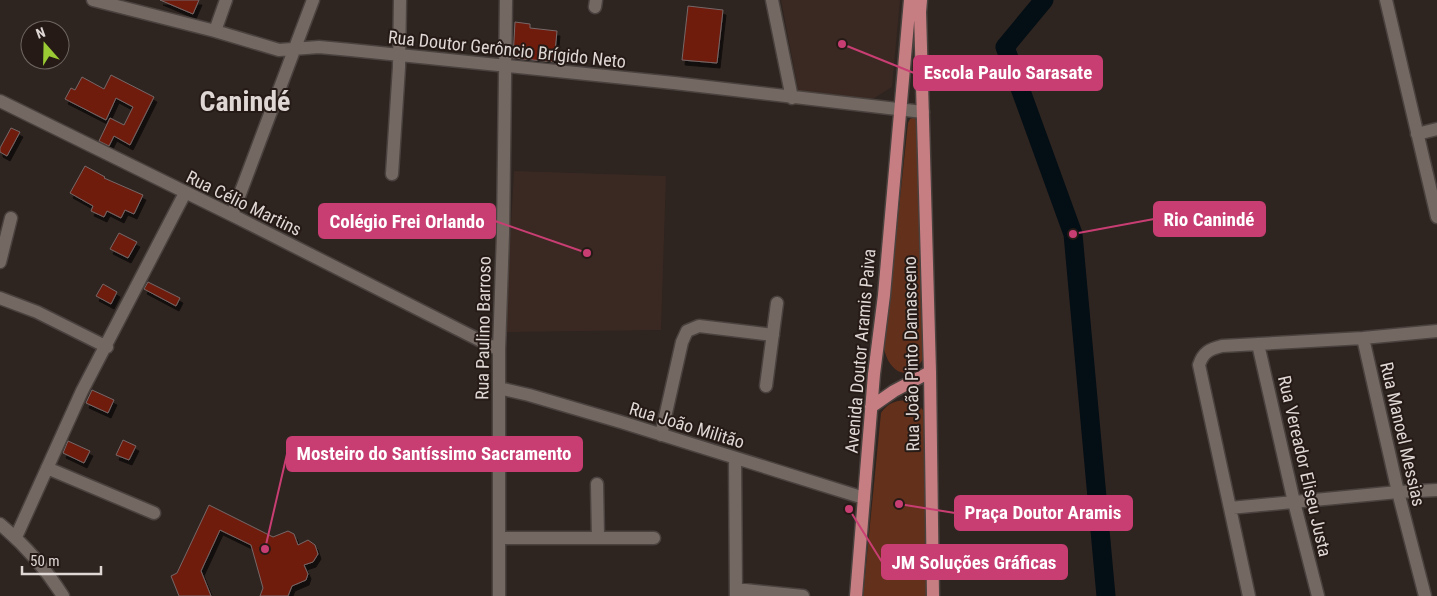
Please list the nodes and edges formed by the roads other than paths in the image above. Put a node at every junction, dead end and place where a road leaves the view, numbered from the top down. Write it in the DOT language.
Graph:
graph roads {
  1 [pos="93,0"];
  2 [pos="226,0"];
  3 [pos="313,0"];
  4 [pos="400,0"];
  5 [pos="506,0"];
  6 [pos="772,0"];
  7 [pos="910,0"];
  8 [pos="921,0"];
  9 [pos="1386,0"];
  10 [pos="215,31"];
  11 [pos="293,50"];
  12 [pos="399,56"];
  13 [pos="505,67"];
  14 [pos="792,98"];
  15 [pos="0,101"];
  16 [pos="901,109"];
  17 [pos="923,112"];
  18 [pos="1437,129"];
  19 [pos="1418,134"];
  20 [pos="392,174"];
  21 [pos="185,193"];
  22 [pos="232,215"];
  23 [pos="1437,217"];
  24 [pos="11,218"];
  25 [pos="0,262"];
  26 [pos="0,298"];
  27 [pos="777,303"];
  28 [pos="1437,331"];
  29 [pos="772,335"];
  30 [pos="1363,338"];
  31 [pos="1258,344"];
  32 [pos="107,347"];
  33 [pos="499,350"];
  34 [pos="930,372"];
  35 [pos="766,386"];
  36 [pos="499,388"];
  37 [pos="871,408"];
  38 [pos="661,435"];
  39 [pos="735,458"];
  40 [pos="47,468"];
  41 [pos="597,484"];
  42 [pos="1437,490"];
  43 [pos="1398,492"];
  44 [pos="864,498"];
  45 [pos="1294,502"];
  46 [pos="1230,508"];
  47 [pos="154,513"];
  48 [pos="0,524"];
  49 [pos="16,537"];
  50 [pos="598,537"];
  51 [pos="500,538"];
  52 [pos="654,538"];
  53 [pos="736,592"];
  54 [pos="63,596"];
  55 [pos="499,596"];
  56 [pos="803,596"];
  57 [pos="856,596"];
  58 [pos="933,596"];
  59 [pos="1249,596"];
  60 [pos="1318,596"];
  61 [pos="1425,596"];
  1 -- 10 [label="street, Rua Doutor Gerôncio Brígido Neto"];
  2 -- 10 [label="street"];
  3 -- 11 [label="street"];
  4 -- 12 [label="street"];
  5 -- 13 [label="street, Rua Paulino Barroso"];
  6 -- 14 [label="street"];
  7 -- 16 [label="main road, Avenida Doutor Aramis Paiva"];
  8 -- 17 [label="main road, Rua João Pinto Damasceno"];
  9 -- 19 [label="street"];
  10 -- 11 [label="street, Rua Doutor Gerôncio Brígido Neto"];
  11 -- 12 [label="street, Rua Doutor Gerôncio Brígido Neto"];
  11 -- 22 [label="street"];
  12 -- 13 [label="street, Rua Doutor Gerôncio Brígido Neto"];
  12 -- 20 [label="street"];
  13 -- 14 [label="street, Rua Doutor Gerôncio Brígido Neto"];
  13 -- 33 [label="street, Rua Paulino Barroso"];
  14 -- 16 [label="street, Rua Doutor Gerôncio Brígido Neto"];
  15 -- 21 [label="street, Rua Célio Martins"];
  16 -- 17 [label="street, Rua Doutor Gerôncio Brígido Neto"];
  16 -- 37 [label="main road, Avenida Doutor Aramis Paiva"];
  17 -- 34 [label="main road, Rua João Pinto Damasceno"];
  18 -- 19 [label="street"];
  19 -- 23 [label="street"];
  21 -- 22 [label="street, Rua Célio Martins"];
  21 -- 32 [label="street"];
  22 -- 33 [label="street, Rua Célio Martins"];
  24 -- 25 [label="street"];
  26 -- 32 [label="street"];
  27 -- 29 [label="street"];
  28 -- 30 [label="street"];
  29 -- 35 [label="street"];
  29 -- 38 [label="street"];
  30 -- 31 [label="street"];
  30 -- 43 [label="street, Rua Manoel Messias"];
  31 -- 45 [label="street, Rua Vereador Eliseu Justa"];
  31 -- 46 [label="street"];
  32 -- 40 [label="street"];
  33 -- 36 [label="street, Rua Paulino Barroso"];
  34 -- 37 [label="main road"];
  34 -- 58 [label="main road, Rua João Pinto Damasceno"];
  36 -- 38 [label="street, Rua João Militão"];
  36 -- 51 [label="street, Rua Paulino Barroso"];
  37 -- 44 [label="main road, Avenida Doutor Aramis Paiva"];
  38 -- 39 [label="street, Rua João Militão"];
  39 -- 44 [label="street, Rua João Militão"];
  39 -- 53 [label="street"];
  40 -- 47 [label="street"];
  40 -- 49 [label="street"];
  41 -- 50 [label="street"];
  42 -- 43 [label="street"];
  43 -- 45 [label="street"];
  43 -- 61 [label="street, Rua Manoel Messias"];
  44 -- 57 [label="main road, Avenida Doutor Aramis Paiva"];
  45 -- 46 [label="street"];
  45 -- 60 [label="street, Rua Vereador Eliseu Justa"];
  46 -- 59 [label="street"];
  48 -- 49 [label="street"];
  49 -- 54 [label="street"];
  50 -- 51 [label="street"];
  50 -- 52 [label="street"];
  51 -- 55 [label="street, Rua Paulino Barroso"];
  53 -- 56 [label="street"];
}
